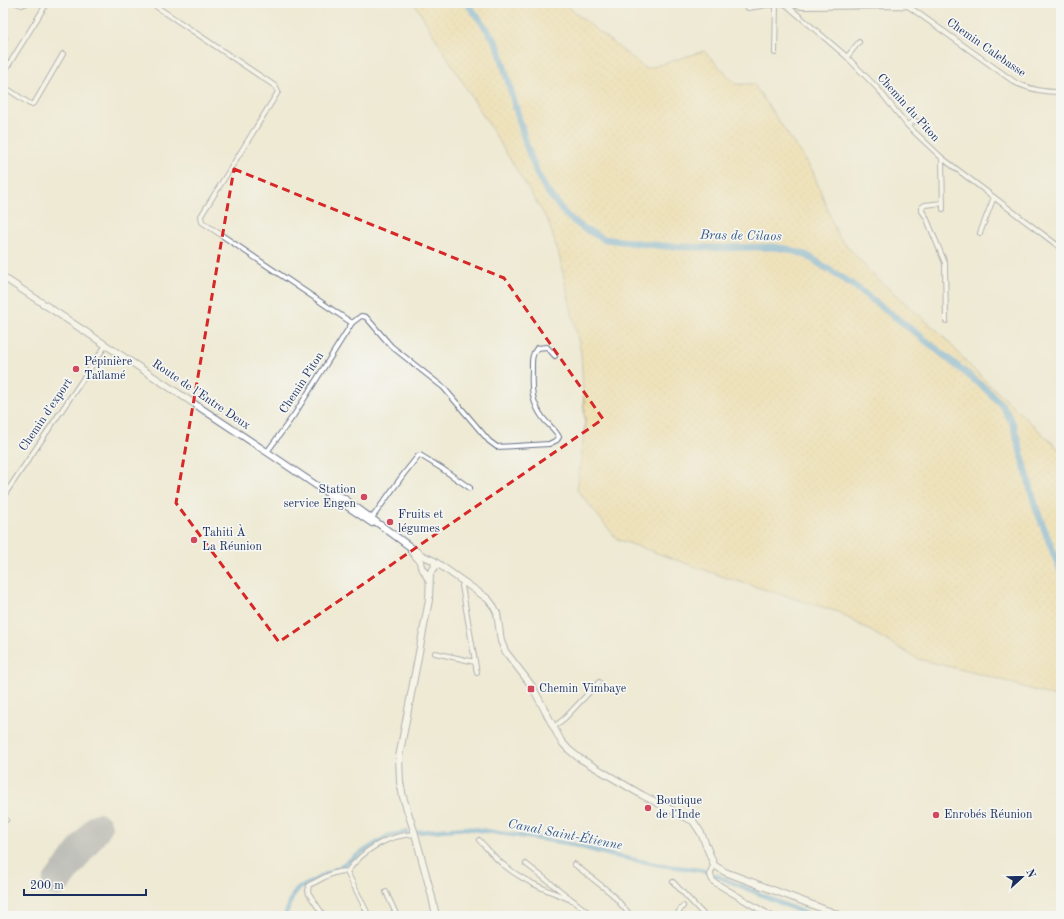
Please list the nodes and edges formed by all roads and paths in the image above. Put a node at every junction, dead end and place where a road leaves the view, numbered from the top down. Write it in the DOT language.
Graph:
graph roads {
  1 [pos="16,3"];
  2 [pos="27,3"];
  3 [pos="46,3"];
  4 [pos="151,3"];
  5 [pos="786,3"];
  6 [pos="776,4"];
  7 [pos="907,4"];
  8 [pos="748,8"];
  9 [pos="3,34"];
  10 [pos="859,42"];
  11 [pos="3,43"];
  12 [pos="775,53"];
  13 [pos="63,54"];
  14 [pos="847,57"];
  15 [pos="5,67"];
  16 [pos="3,74"];
  17 [pos="3,86"];
  18 [pos="1061,92"];
  19 [pos="925,123"];
  20 [pos="907,125"];
  21 [pos="942,158"];
  22 [pos="994,197"];
  23 [pos="943,203"];
  24 [pos="943,209"];
  25 [pos="980,233"];
  26 [pos="1061,248"];
  27 [pos="3,276"];
  28 [pos="946,322"];
  29 [pos="352,324"];
  30 [pos="106,344"];
  31 [pos="554,356"];
  32 [pos="267,452"];
  33 [pos="470,488"];
  34 [pos="326,492"];
  35 [pos="3,497"];
  36 [pos="372,518"];
  37 [pos="426,558"];
  38 [pos="434,561"];
  39 [pos="421,563"];
  40 [pos="443,568"];
  41 [pos="430,570"];
  42 [pos="464,582"];
  43 [pos="435,653"];
  44 [pos="475,662"];
  45 [pos="477,673"];
  46 [pos="599,682"];
  47 [pos="554,727"];
  48 [pos="415,834"];
  49 [pos="479,840"];
  50 [pos="526,864"];
  51 [pos="574,864"];
  52 [pos="714,865"];
  53 [pos="347,872"];
  54 [pos="673,882"];
  55 [pos="386,892"];
  56 [pos="574,901"];
  57 [pos="683,906"];
  58 [pos="324,916"];
  59 [pos="369,916"];
  60 [pos="397,916"];
  61 [pos="436,916"];
  62 [pos="593,916"];
  63 [pos="631,916"];
  64 [pos="676,916"];
  65 [pos="705,916"];
  66 [pos="771,916"];
  67 [pos="842,916"];
  1 -- 2 [label="street"];
  3 -- 15 [label="street"];
  4 -- 29 [label="street"];
  5 -- 6 [label="street, Chemin Calebasse"];
  5 -- 7 [label="street, Chemin Calebasse"];
  5 -- 14 [label="street, Chemin du Piton"];
  6 -- 8 [label="street, Chemin Calebasse"];
  6 -- 12 [label="street"];
  7 -- 18 [label="street, Chemin Calebasse"];
  9 -- 11 [label="street"];
  10 -- 14 [label="street"];
  13 -- 17 [label="street"];
  14 -- 20 [label="street, Chemin du Piton"];
  15 -- 16 [label="street"];
  19 -- 20 [label="street"];
  20 -- 21 [label="street, Chemin du Piton"];
  21 -- 22 [label="street, Chemin du Piton"];
  21 -- 23 [label="street"];
  22 -- 25 [label="street"];
  22 -- 26 [label="street, Chemin du Piton"];
  23 -- 24 [label="street"];
  23 -- 28 [label="street"];
  27 -- 30 [label="main road, Route de l'Entre Deux"];
  29 -- 31 [label="street"];
  29 -- 32 [label="street, Chemin Piton"];
  30 -- 32 [label="main road, Route de l'Entre Deux"];
  30 -- 35 [label="street, Chemin d'export"];
  32 -- 34 [label="main road, Route de l'Entre Deux"];
  33 -- 36 [label="street"];
  34 -- 36 [label="main road, Route de l'Entre Deux"];
  34 -- 39 [label="main road, Route de l'Entre Deux"];
  36 -- 37 [label="main road, Route de l'Entre Deux"];
  37 -- 38 [label="main road"];
  37 -- 39 [label="main road"];
  38 -- 40 [label="main road"];
  38 -- 41 [label="main road"];
  39 -- 41 [label="main road"];
  40 -- 41 [label="main road"];
  40 -- 42 [label="main road"];
  41 -- 48 [label="main road"];
  42 -- 44 [label="street"];
  42 -- 47 [label="main road"];
  43 -- 44 [label="street"];
  44 -- 45 [label="street"];
  46 -- 47 [label="street"];
  47 -- 52 [label="main road"];
  48 -- 53 [label="street"];
  48 -- 61 [label="main road"];
  49 -- 56 [label="street"];
  50 -- 56 [label="street"];
  51 -- 63 [label="street"];
  52 -- 66 [label="street"];
  52 -- 67 [label="main road"];
  53 -- 58 [label="street"];
  53 -- 59 [label="street"];
  54 -- 65 [label="street"];
  55 -- 60 [label="street"];
  56 -- 62 [label="street"];
  57 -- 64 [label="street"];
}
